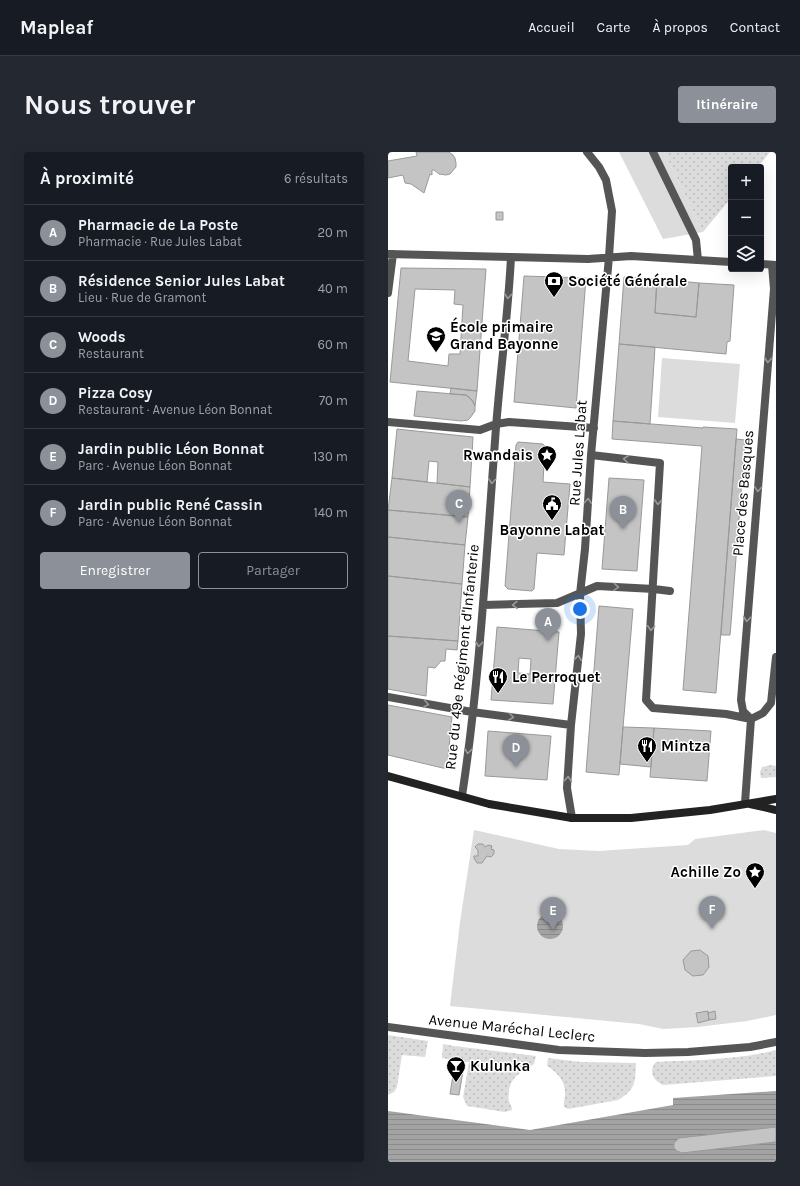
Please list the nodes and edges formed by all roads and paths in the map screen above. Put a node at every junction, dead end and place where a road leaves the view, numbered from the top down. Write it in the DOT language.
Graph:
graph roads {
  1 [pos="587,152"];
  2 [pos="653,152"];
  3 [pos="390,254"];
  4 [pos="511,257"];
  5 [pos="609,257"];
  6 [pos="698,260"];
  7 [pos="728,262"];
  8 [pos="764,264"];
  9 [pos="774,265"];
  10 [pos="388,293"];
  11 [pos="388,422"];
  12 [pos="496,424"];
  13 [pos="594,428"];
  14 [pos="591,455"];
  15 [pos="654,589"];
  16 [pos="670,592"];
  17 [pos="580,594"];
  18 [pos="483,605"];
  19 [pos="776,657"];
  20 [pos="388,697"];
  21 [pos="472,712"];
  22 [pos="751,719"];
  23 [pos="571,725"];
  24 [pos="388,776"];
  25 [pos="462,796"];
  26 [pos="776,798"];
  27 [pos="746,803"];
  28 [pos="776,810"];
  29 [pos="572,818"];
  30 [pos="388,1027"];
  31 [pos="776,1042"];
  1 -- 5 [label="street, Rue Jules Labat"];
  2 -- 6 [label="street"];
  3 -- 4 [label="street"];
  3 -- 10 [label="street"];
  4 -- 5 [label="street"];
  4 -- 12 [label="street, Rue du 49e Régiment d'Infanterie, one-way"];
  5 -- 6 [label="street"];
  5 -- 13 [label="street, Rue Jules Labat"];
  6 -- 7 [label="street"];
  8 -- 9 [label="street"];
  9 -- 22 [label="street, Place des Basques, one-way"];
  11 -- 12 [label="street"];
  12 -- 13 [label="street"];
  12 -- 18 [label="street, Rue du 49e Régiment d'Infanterie, one-way"];
  13 -- 14 [label="street, Rue Jules Labat"];
  14 -- 15 [label="street"];
  17 -- 14 [label="street, Rue Jules Labat, one-way"];
  15 -- 16 [label="street"];
  17 -- 15 [label="street, one-way"];
  15 -- 22 [label="street, one-way"];
  17 -- 18 [label="street, one-way"];
  23 -- 17 [label="street, Rue Jules Labat, one-way"];
  18 -- 21 [label="street, Rue du 49e Régiment d'Infanterie, one-way"];
  19 -- 22 [label="street"];
  20 -- 21 [label="street, one-way"];
  21 -- 23 [label="street, one-way"];
  21 -- 25 [label="street, Rue du 49e Régiment d'Infanterie, one-way"];
  22 -- 27 [label="street"];
  29 -- 23 [label="street, Rue Jules Labat, one-way"];
  24 -- 25 [label="main road"];
  25 -- 29 [label="main road"];
  26 -- 27 [label="main road"];
  27 -- 28 [label="main road"];
  27 -- 29 [label="main road"];
  30 -- 31 [label="street, Avenue Maréchal Leclerc"];
}
